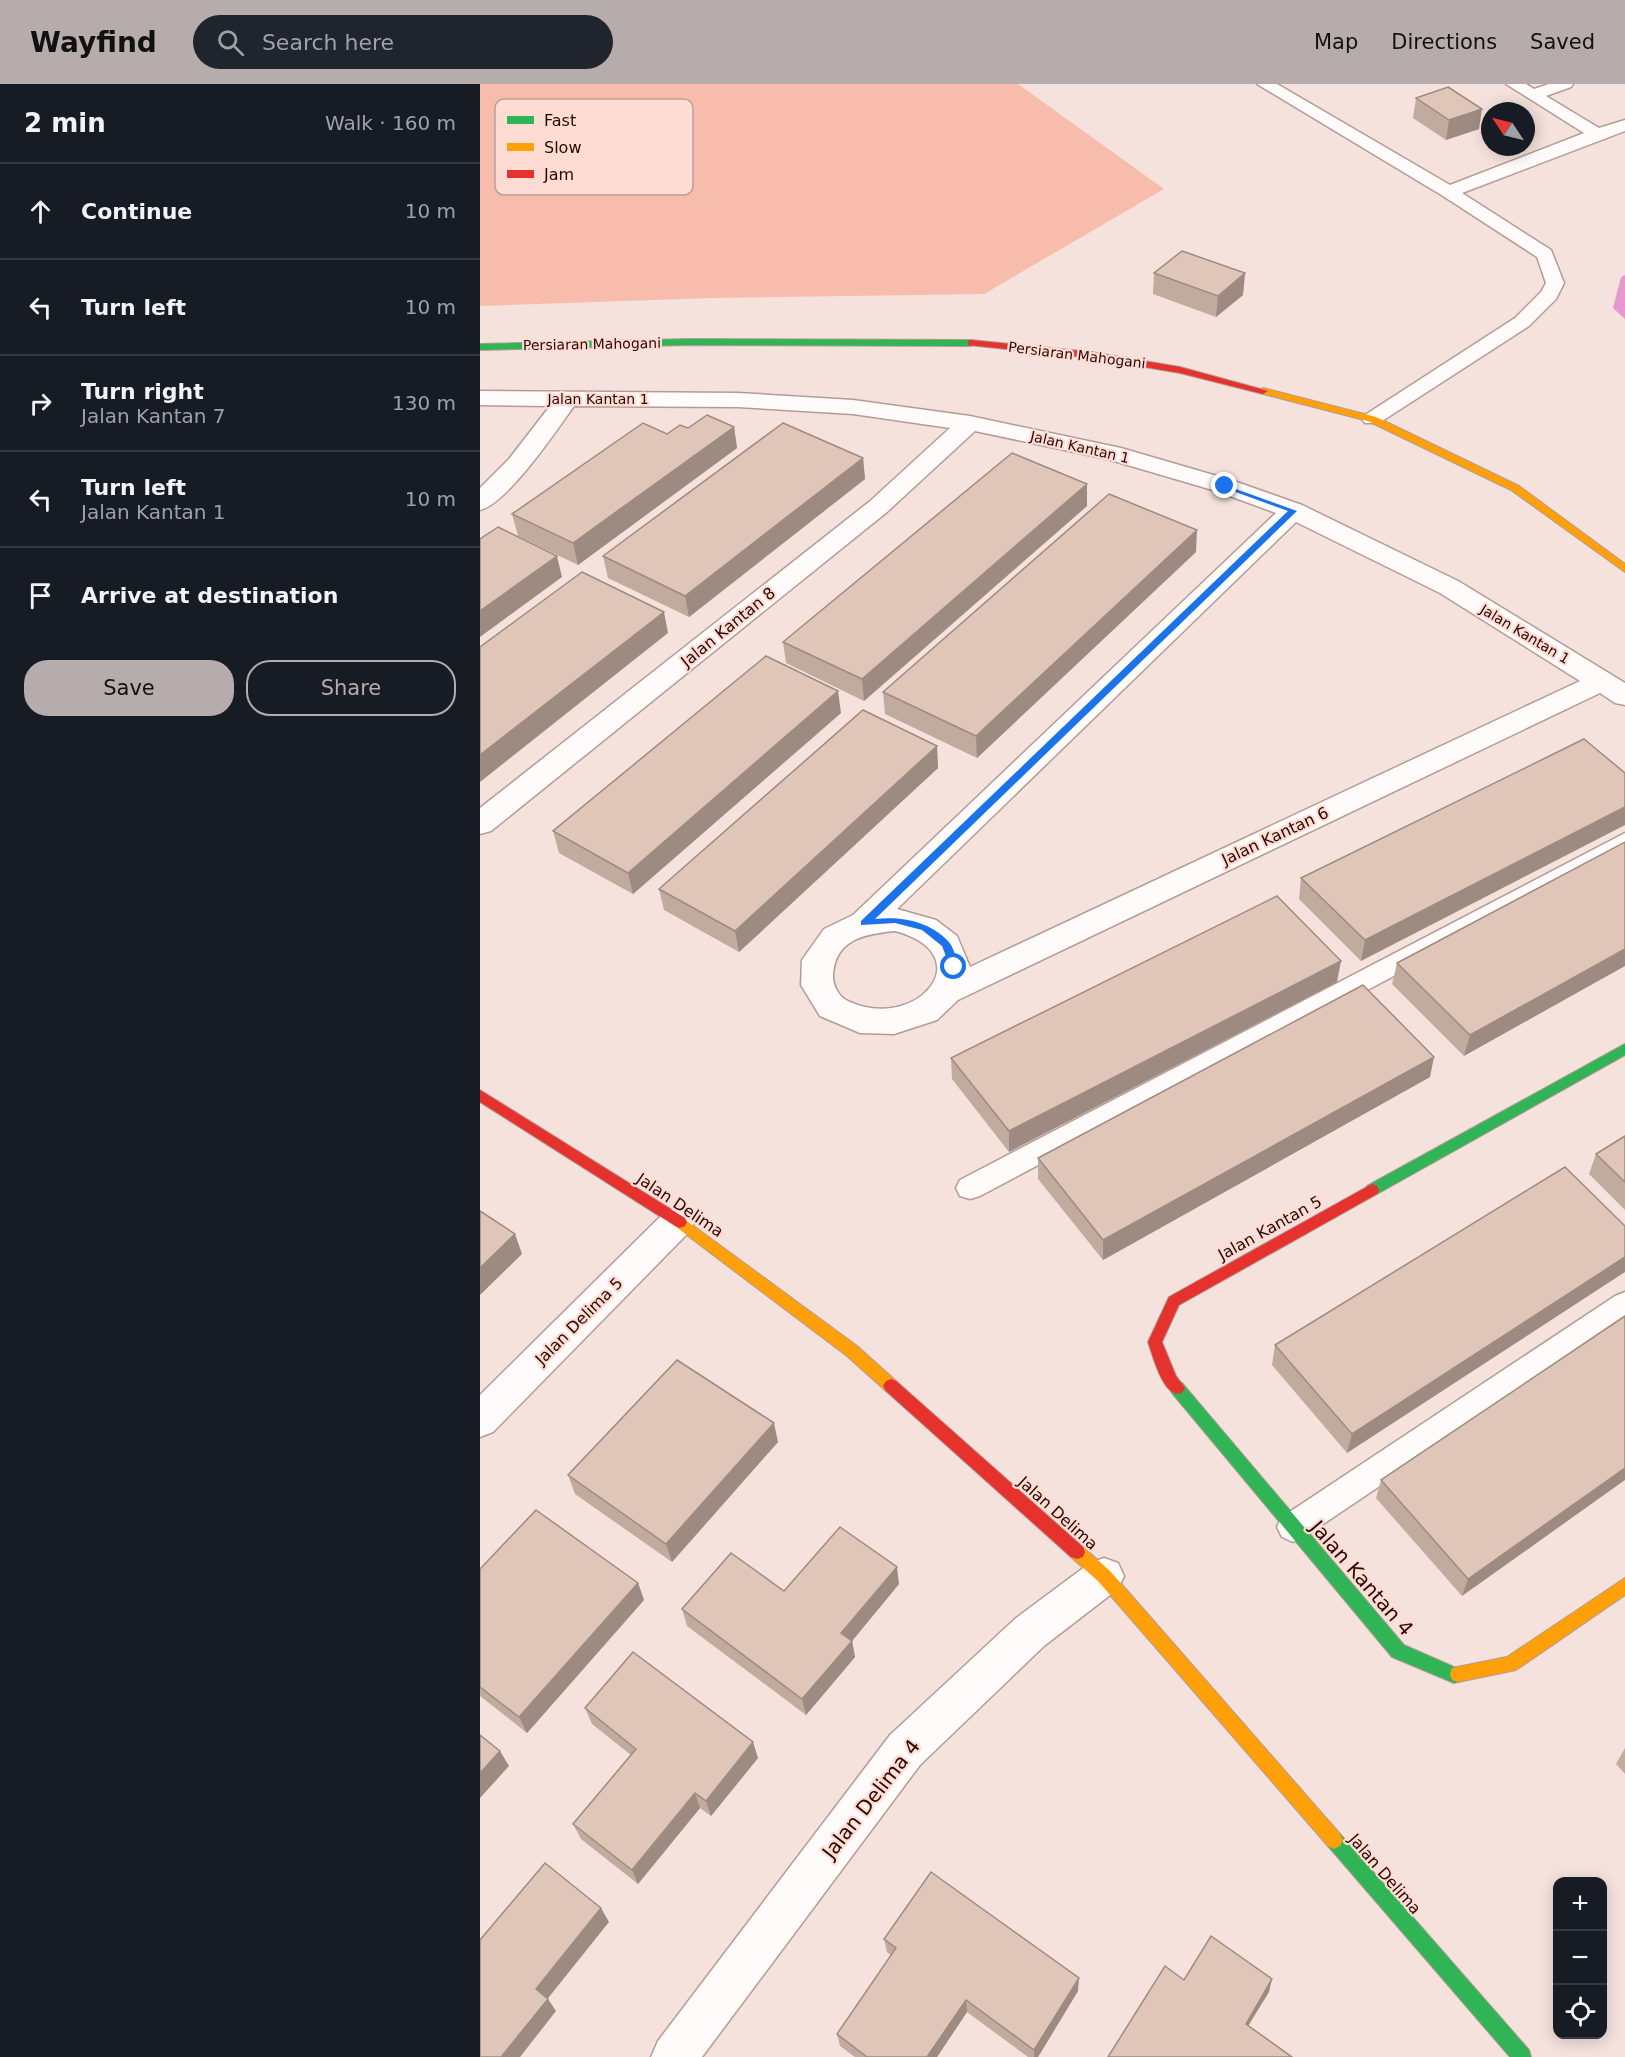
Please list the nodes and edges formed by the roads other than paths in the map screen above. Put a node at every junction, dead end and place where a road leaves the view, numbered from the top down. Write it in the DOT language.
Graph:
graph roads {
  1 [pos="1265,84"];
  2 [pos="1515,84"];
  3 [pos="1565,84"];
  4 [pos="1533,95"];
  5 [pos="1625,125"];
  6 [pos="1597,134"];
  7 [pos="1449,192"];
  8 [pos="480,346"];
  9 [pos="480,398"];
  10 [pos="568,398"];
  11 [pos="1372,419"];
  12 [pos="970,423"];
  13 [pos="480,502"];
  14 [pos="1293,511"];
  15 [pos="1625,568"];
  16 [pos="1614,689"];
  17 [pos="480,824"];
  18 [pos="1625,842"];
  19 [pos="864,923"];
  20 [pos="947,991"];
  21 [pos="1625,1049"];
  22 [pos="480,1095"];
  23 [pos="970,1188"];
  24 [pos="678,1221"];
  25 [pos="1625,1305"];
  26 [pos="480,1420"];
  27 [pos="1293,1527"];
  28 [pos="1104,1576"];
  29 [pos="1625,1586"];
  30 [pos="674,2057"];
  31 [pos="1522,2057"];
  1 -- 7 [label="lane"];
  2 -- 4 [label="lane"];
  3 -- 4 [label="lane"];
  4 -- 6 [label="lane"];
  5 -- 6 [label="lane"];
  6 -- 7 [label="lane"];
  7 -- 11 [label="lane"];
  8 -- 11 [label="street, Persiaran Mahogani"];
  9 -- 10 [label="street, Jalan Kantan 1"];
  10 -- 12 [label="street, Jalan Kantan 1"];
  10 -- 13 [label="street"];
  11 -- 15 [label="street, Persiaran Mahogani"];
  12 -- 14 [label="street, Jalan Kantan 1"];
  12 -- 17 [label="street, Jalan Kantan 8"];
  14 -- 16 [label="street, Jalan Kantan 1"];
  14 -- 19 [label="street"];
  16 -- 20 [label="street, Jalan Kantan 6"];
  18 -- 23 [label="lane"];
  19 -- 20 [label="street"];
  19 -- 20 [label="street"];
  21 -- 27 [label="street, Jalan Kantan 5"];
  22 -- 24 [label="street, Jalan Delima"];
  24 -- 26 [label="street, Jalan Delima 5"];
  24 -- 28 [label="street, Jalan Delima"];
  25 -- 27 [label="lane"];
  27 -- 29 [label="street, Jalan Kantan 4"];
  28 -- 30 [label="street, Jalan Delima 4"];
  28 -- 31 [label="street, Jalan Delima"];
}
